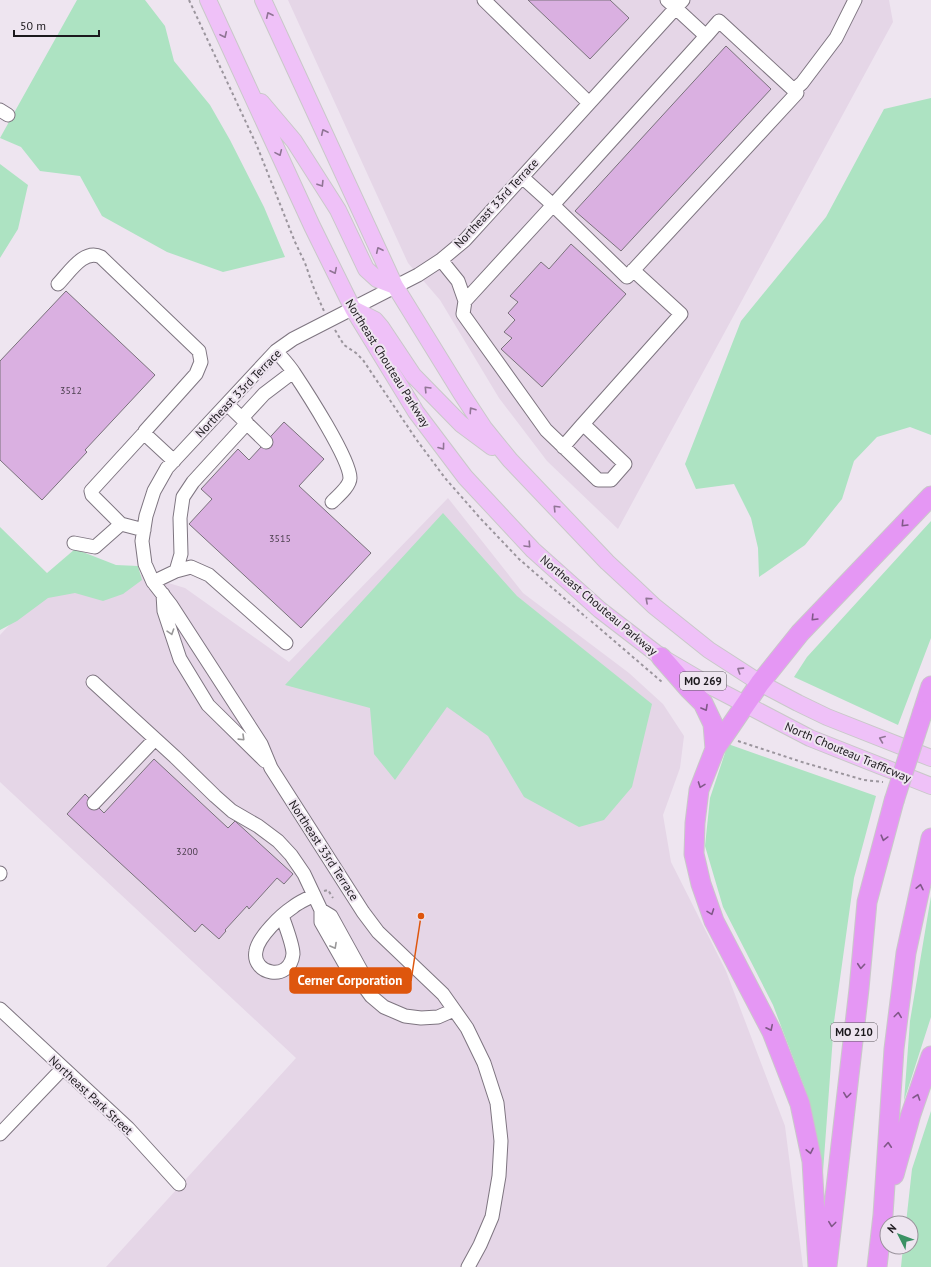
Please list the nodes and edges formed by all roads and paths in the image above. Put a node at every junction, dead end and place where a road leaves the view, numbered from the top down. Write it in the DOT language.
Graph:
graph roads {
  1 [pos="208,0"];
  2 [pos="262,0"];
  3 [pos="484,0"];
  4 [pos="854,0"];
  5 [pos="675,3"];
  6 [pos="706,36"];
  7 [pos="248,85"];
  8 [pos="794,90"];
  9 [pos="589,103"];
  10 [pos="522,177"];
  11 [pos="553,205"];
  12 [pos="440,260"];
  13 [pos="633,270"];
  14 [pos="58,284"];
  15 [pos="396,286"];
  16 [pos="465,301"];
  17 [pos="353,309"];
  18 [pos="276,351"];
  19 [pos="293,372"];
  20 [pos="227,404"];
  21 [pos="245,421"];
  22 [pos="583,424"];
  23 [pos="145,432"];
  24 [pos="266,442"];
  25 [pos="563,447"];
  26 [pos="510,460"];
  27 [pos="174,461"];
  28 [pos="931,496"];
  29 [pos="332,502"];
  30 [pos="121,524"];
  31 [pos="144,530"];
  32 [pos="74,543"];
  33 [pos="176,571"];
  34 [pos="153,582"];
  35 [pos="163,594"];
  36 [pos="286,643"];
  37 [pos="661,657"];
  38 [pos="213,670"];
  39 [pos="93,682"];
  40 [pos="195,683"];
  41 [pos="760,683"];
  42 [pos="223,686"];
  43 [pos="931,686"];
  44 [pos="204,699"];
  45 [pos="744,704"];
  46 [pos="155,739"];
  47 [pos="715,749"];
  48 [pos="931,758"];
  49 [pos="271,768"];
  50 [pos="931,786"];
  51 [pos="94,803"];
  52 [pos="931,838"];
  53 [pos="314,895"];
  54 [pos="282,916"];
  55 [pos="0,1009"];
  56 [pos="454,1010"];
  57 [pos="931,1056"];
  58 [pos="63,1068"];
  59 [pos="0,1134"];
  60 [pos="179,1184"];
  61 [pos="883,1215"];
  62 [pos="879,1250"];
  63 [pos="468,1267"];
  64 [pos="818,1267"];
  65 [pos="827,1267"];
  66 [pos="877,1267"];
  1 -- 7 [label="main road, Northeast Chouteau Parkway, one-way"];
  15 -- 2 [label="main road, one-way"];
  3 -- 9 [label="street"];
  4 -- 8 [label="street"];
  5 -- 6 [label="street"];
  5 -- 9 [label="street, Northeast 33rd Terrace"];
  6 -- 8 [label="street"];
  6 -- 11 [label="street"];
  7 -- 15 [label="main road, one-way"];
  7 -- 17 [label="main road, Northeast Chouteau Parkway, one-way"];
  8 -- 13 [label="street"];
  9 -- 10 [label="street, Northeast 33rd Terrace"];
  10 -- 11 [label="street"];
  10 -- 12 [label="street, Northeast 33rd Terrace"];
  11 -- 13 [label="street"];
  11 -- 16 [label="street"];
  12 -- 15 [label="street, Northeast 33rd Terrace"];
  12 -- 16 [label="street"];
  13 -- 22 [label="street"];
  14 -- 23 [label="street"];
  15 -- 17 [label="street, Northeast 33rd Terrace"];
  26 -- 15 [label="main road, one-way"];
  16 -- 25 [label="street"];
  17 -- 18 [label="street, Northeast 33rd Terrace"];
  26 -- 17 [label="main road, one-way"];
  17 -- 37 [label="main road, Northeast Chouteau Parkway, one-way"];
  18 -- 19 [label="street"];
  18 -- 20 [label="street, Northeast 33rd Terrace"];
  19 -- 21 [label="street"];
  19 -- 29 [label="street"];
  20 -- 21 [label="street"];
  20 -- 27 [label="street, Northeast 33rd Terrace"];
  21 -- 24 [label="street"];
  21 -- 33 [label="street"];
  22 -- 25 [label="street"];
  22 -- 25 [label="street"];
  23 -- 27 [label="street"];
  23 -- 30 [label="street"];
  41 -- 26 [label="main road, North Chouteau Trafficway, one-way"];
  27 -- 31 [label="street, Northeast 33rd Terrace"];
  28 -- 41 [label="highway, one-way"];
  30 -- 31 [label="street"];
  30 -- 32 [label="street"];
  31 -- 34 [label="street, Northeast 33rd Terrace"];
  33 -- 34 [label="street"];
  33 -- 36 [label="street"];
  34 -- 35 [label="street, Northeast 33rd Terrace"];
  35 -- 38 [label="street, Northeast 33rd Terrace"];
  35 -- 40 [label="street, Northeast 33rd Terrace, one-way"];
  37 -- 45 [label="main road, North Chouteau Trafficway / MO 269"];
  37 -- 47 [label="highway, one-way"];
  38 -- 40 [label="street"];
  38 -- 42 [label="street, Northeast 33rd Terrace"];
  39 -- 46 [label="street"];
  40 -- 44 [label="street, Northeast 33rd Terrace"];
  41 -- 45 [label="highway"];
  48 -- 41 [label="main road, North Chouteau Trafficway, one-way"];
  42 -- 44 [label="street"];
  42 -- 49 [label="street, Northeast 33rd Terrace"];
  43 -- 65 [label="highway, MO 210, one-way, bridge"];
  44 -- 49 [label="street, Northeast 33rd Terrace, one-way"];
  45 -- 47 [label="highway"];
  45 -- 50 [label="main road, North Chouteau Trafficway"];
  46 -- 51 [label="street"];
  46 -- 53 [label="street"];
  47 -- 64 [label="highway, one-way"];
  49 -- 56 [label="street, Northeast 33rd Terrace"];
  61 -- 52 [label="highway, one-way"];
  53 -- 54 [label="street"];
  53 -- 56 [label="street"];
  55 -- 58 [label="street, Northeast Park Street"];
  56 -- 63 [label="street, Northeast 33rd Terrace"];
  61 -- 57 [label="highway, one-way"];
  58 -- 59 [label="street"];
  58 -- 60 [label="street, Northeast Park Street"];
  62 -- 66 [label="highway"];
}
